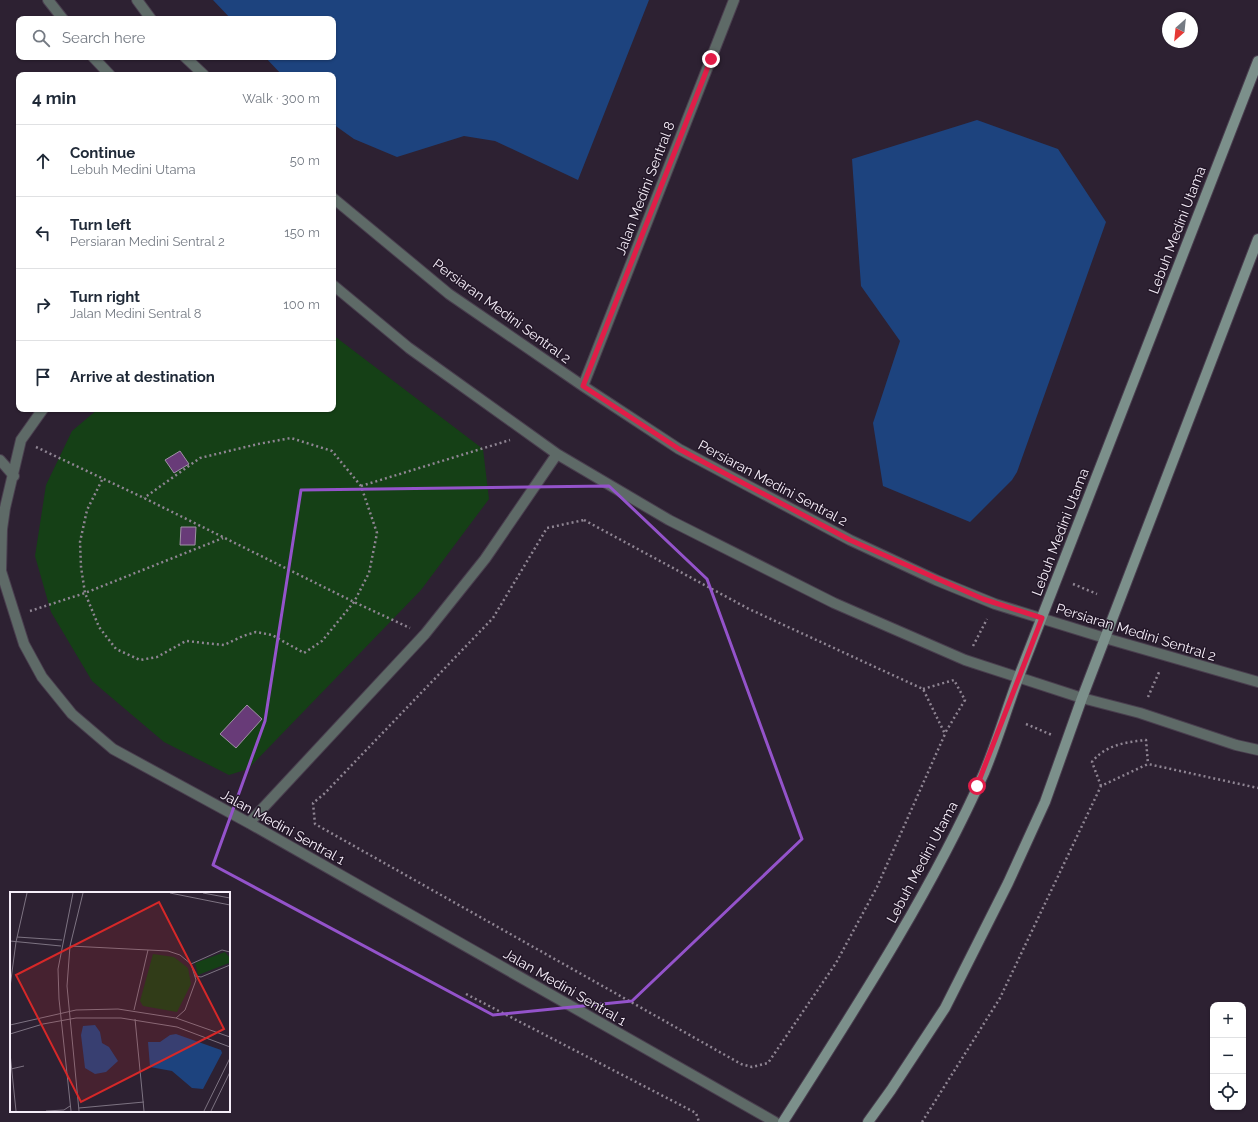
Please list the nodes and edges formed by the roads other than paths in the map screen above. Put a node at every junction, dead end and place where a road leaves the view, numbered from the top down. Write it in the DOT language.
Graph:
graph roads {
  1 [pos="48,0"];
  2 [pos="136,0"];
  3 [pos="734,0"];
  4 [pos="61,16"];
  5 [pos="149,16"];
  6 [pos="96,60"];
  7 [pos="188,60"];
  8 [pos="1258,61"];
  9 [pos="107,72"];
  10 [pos="201,72"];
  11 [pos="336,200"];
  12 [pos="1258,239"];
  13 [pos="336,288"];
  14 [pos="583,386"];
  15 [pos="41,412"];
  16 [pos="557,454"];
  17 [pos="0,460"];
  18 [pos="14,476"];
  19 [pos="1,572"];
  20 [pos="1042,618"];
  21 [pos="1105,638"];
  22 [pos="1019,676"];
  23 [pos="1258,682"];
  24 [pos="1082,698"];
  25 [pos="1258,750"];
  26 [pos="249,823"];
  27 [pos="775,1122"];
  28 [pos="783,1122"];
  29 [pos="868,1122"];
  1 -- 4 [label="street"];
  2 -- 5 [label="street"];
  3 -- 14 [label="street, Jalan Medini Sentral 8"];
  6 -- 9 [label="street"];
  7 -- 10 [label="street"];
  8 -- 20 [label="main road, Lebuh Medini Utama"];
  11 -- 14 [label="street, Persiaran Medini Sentral 2"];
  12 -- 21 [label="main road"];
  13 -- 16 [label="street"];
  14 -- 20 [label="street, Persiaran Medini Sentral 2"];
  15 -- 18 [label="street, Jalan Medini Sentral 1"];
  16 -- 22 [label="street"];
  16 -- 26 [label="street"];
  17 -- 18 [label="street"];
  18 -- 19 [label="street, Jalan Medini Sentral 1"];
  19 -- 26 [label="street, Jalan Medini Sentral 1"];
  20 -- 21 [label="street, Persiaran Medini Sentral 2"];
  20 -- 22 [label="main road, Lebuh Medini Utama"];
  21 -- 23 [label="street, Persiaran Medini Sentral 2"];
  21 -- 24 [label="main road"];
  22 -- 24 [label="street"];
  22 -- 28 [label="main road, Lebuh Medini Utama"];
  24 -- 25 [label="street"];
  24 -- 29 [label="main road"];
  26 -- 27 [label="street, Jalan Medini Sentral 1"];
}
